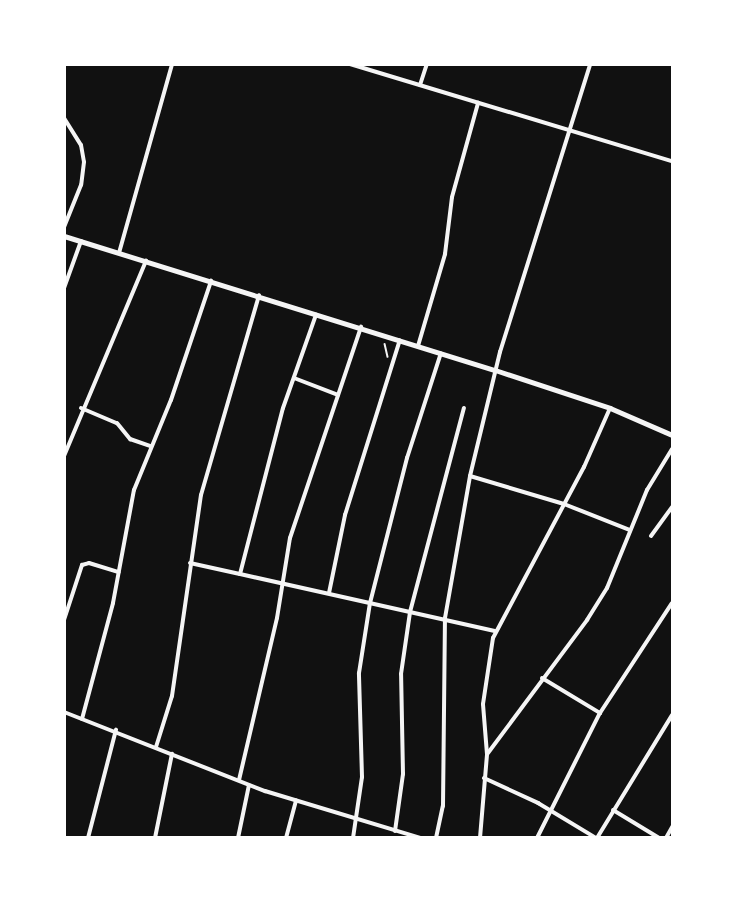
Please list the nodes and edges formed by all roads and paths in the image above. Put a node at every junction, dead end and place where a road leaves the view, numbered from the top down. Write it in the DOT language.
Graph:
graph roads {
  1 [pos="172,64"];
  2 [pos="350,64"];
  3 [pos="427,64"];
  4 [pos="590,64"];
  5 [pos="420,85"];
  6 [pos="478,103"];
  7 [pos="64,118"];
  8 [pos="569,130"];
  9 [pos="672,161"];
  10 [pos="64,227"];
  11 [pos="64,236"];
  12 [pos="82,241"];
  13 [pos="119,253"];
  14 [pos="146,261"];
  15 [pos="212,281"];
  16 [pos="64,288"];
  17 [pos="259,295"];
  18 [pos="317,314"];
  19 [pos="361,327"];
  20 [pos="384,334"];
  21 [pos="400,340"];
  22 [pos="418,346"];
  23 [pos="441,353"];
  24 [pos="495,370"];
  25 [pos="390,373"];
  26 [pos="294,378"];
  27 [pos="338,395"];
  28 [pos="81,408"];
  29 [pos="464,408"];
  30 [pos="610,408"];
  31 [pos="672,435"];
  32 [pos="150,446"];
  33 [pos="672,449"];
  34 [pos="64,456"];
  35 [pos="470,476"];
  36 [pos="564,504"];
  37 [pos="672,507"];
  38 [pos="630,530"];
  39 [pos="651,536"];
  40 [pos="190,563"];
  41 [pos="119,572"];
  42 [pos="240,574"];
  43 [pos="283,582"];
  44 [pos="329,593"];
  45 [pos="370,603"];
  46 [pos="672,603"];
  47 [pos="410,612"];
  48 [pos="445,618"];
  49 [pos="64,620"];
  50 [pos="495,631"];
  51 [pos="542,678"];
  52 [pos="64,712"];
  53 [pos="600,713"];
  54 [pos="672,716"];
  55 [pos="82,719"];
  56 [pos="116,730"];
  57 [pos="156,747"];
  58 [pos="172,754"];
  59 [pos="487,754"];
  60 [pos="484,778"];
  61 [pos="239,780"];
  62 [pos="249,785"];
  63 [pos="296,800"];
  64 [pos="614,810"];
  65 [pos="551,811"];
  66 [pos="357,821"];
  67 [pos="672,827"];
  68 [pos="394,831"];
  69 [pos="88,837"];
  70 [pos="155,837"];
  71 [pos="238,837"];
  72 [pos="286,837"];
  73 [pos="353,837"];
  74 [pos="421,837"];
  75 [pos="436,837"];
  76 [pos="480,837"];
  77 [pos="537,837"];
  78 [pos="596,837"];
  79 [pos="659,837"];
  80 [pos="666,837"];
  1 -- 13 [label="street"];
  2 -- 5 [label="street"];
  3 -- 5 [label="street"];
  4 -- 8 [label="street"];
  5 -- 6 [label="street"];
  6 -- 8 [label="street"];
  6 -- 22 [label="street"];
  7 -- 10 [label="street"];
  8 -- 9 [label="street"];
  8 -- 24 [label="street"];
  11 -- 12 [label="street"];
  12 -- 13 [label="street"];
  12 -- 16 [label="street"];
  13 -- 14 [label="street"];
  14 -- 15 [label="street"];
  14 -- 28 [label="street"];
  15 -- 17 [label="street"];
  15 -- 32 [label="street"];
  17 -- 18 [label="street"];
  17 -- 40 [label="street"];
  18 -- 19 [label="street"];
  18 -- 26 [label="street"];
  19 -- 20 [label="street"];
  19 -- 27 [label="street"];
  20 -- 21 [label="street"];
  20 -- 25 [label="path"];
  21 -- 22 [label="street"];
  21 -- 25 [label="street"];
  22 -- 23 [label="street"];
  23 -- 24 [label="street"];
  23 -- 45 [label="street"];
  24 -- 30 [label="street"];
  24 -- 35 [label="street"];
  25 -- 44 [label="street"];
  26 -- 27 [label="street"];
  26 -- 42 [label="street"];
  27 -- 43 [label="street"];
  28 -- 32 [label="street"];
  28 -- 34 [label="street"];
  29 -- 47 [label="street"];
  30 -- 31 [label="street"];
  30 -- 36 [label="street"];
  32 -- 41 [label="street"];
  33 -- 38 [label="street"];
  35 -- 36 [label="street"];
  35 -- 48 [label="street"];
  36 -- 38 [label="street"];
  36 -- 50 [label="street"];
  37 -- 39 [label="street"];
  38 -- 51 [label="street"];
  40 -- 42 [label="street"];
  40 -- 57 [label="street"];
  41 -- 49 [label="street"];
  41 -- 55 [label="street"];
  42 -- 43 [label="street"];
  43 -- 44 [label="street"];
  43 -- 61 [label="street"];
  44 -- 45 [label="street"];
  45 -- 47 [label="street"];
  45 -- 66 [label="street"];
  46 -- 53 [label="street"];
  47 -- 48 [label="street"];
  47 -- 68 [label="street"];
  48 -- 50 [label="street"];
  48 -- 75 [label="street"];
  50 -- 59 [label="street"];
  51 -- 53 [label="street"];
  51 -- 59 [label="street"];
  52 -- 55 [label="street"];
  53 -- 65 [label="street"];
  54 -- 64 [label="street"];
  55 -- 56 [label="street"];
  56 -- 57 [label="street"];
  56 -- 69 [label="street"];
  57 -- 58 [label="street"];
  58 -- 61 [label="street"];
  58 -- 70 [label="street"];
  59 -- 60 [label="street"];
  60 -- 65 [label="street"];
  60 -- 76 [label="street"];
  61 -- 62 [label="street"];
  62 -- 63 [label="street"];
  62 -- 71 [label="street"];
  63 -- 66 [label="street"];
  63 -- 72 [label="street"];
  64 -- 78 [label="street"];
  64 -- 79 [label="street"];
  65 -- 77 [label="street"];
  65 -- 78 [label="street"];
  66 -- 68 [label="street"];
  66 -- 73 [label="street"];
  67 -- 80 [label="street"];
  68 -- 74 [label="street"];
}
